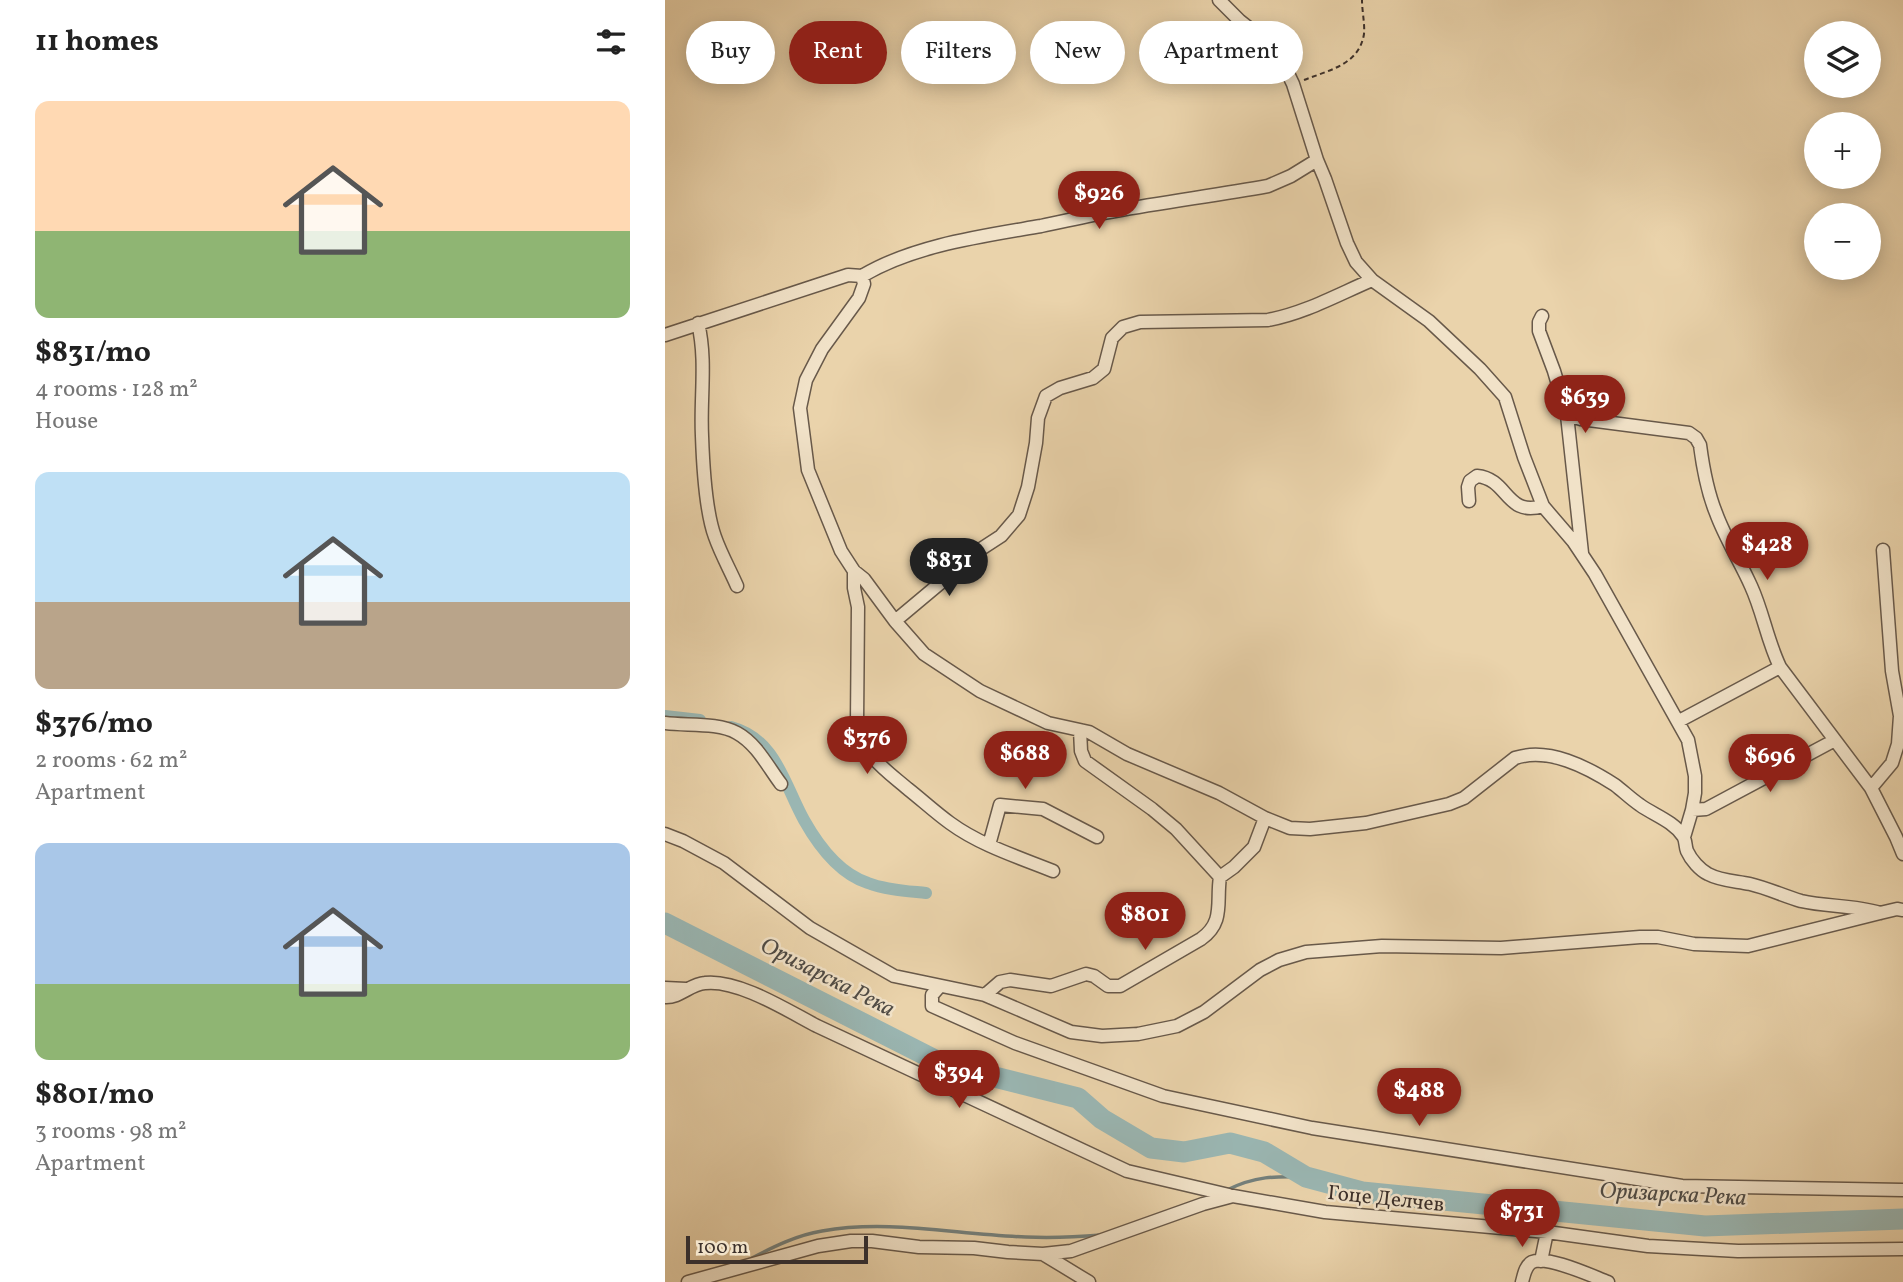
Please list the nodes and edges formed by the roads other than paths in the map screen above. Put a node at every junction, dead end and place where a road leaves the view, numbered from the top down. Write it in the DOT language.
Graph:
graph roads {
  1 [pos="1219,0"];
  2 [pos="1317,160"];
  3 [pos="862,276"];
  4 [pos="1372,280"];
  5 [pos="1542,316"];
  6 [pos="698,323"];
  7 [pos="665,335"];
  8 [pos="1567,415"];
  9 [pos="1469,501"];
  10 [pos="1543,506"];
  11 [pos="1883,550"];
  12 [pos="1582,554"];
  13 [pos="854,571"];
  14 [pos="737,586"];
  15 [pos="895,621"];
  16 [pos="1780,667"];
  17 [pos="1679,721"];
  18 [pos="665,723"];
  19 [pos="1080,730"];
  20 [pos="1835,740"];
  21 [pos="781,784"];
  22 [pos="1871,788"];
  23 [pos="1692,810"];
  24 [pos="1265,818"];
  25 [pos="665,834"];
  26 [pos="1097,837"];
  27 [pos="1683,837"];
  28 [pos="989,845"];
  29 [pos="1903,854"];
  30 [pos="1052,872"];
  31 [pos="1220,877"];
  32 [pos="1903,910"];
  33 [pos="1879,913"];
  34 [pos="939,987"];
  35 [pos="985,995"];
  36 [pos="667,997"];
  37 [pos="1903,1190"];
  38 [pos="1233,1196"];
  39 [pos="1547,1232"];
  40 [pos="1903,1249"];
  41 [pos="1043,1254"];
  42 [pos="1541,1261"];
  43 [pos="688,1282"];
  44 [pos="1089,1282"];
  45 [pos="1522,1282"];
  46 [pos="1608,1282"];
  1 -- 2 [label="street"];
  2 -- 3 [label="street"];
  2 -- 4 [label="street"];
  3 -- 6 [label="street"];
  3 -- 13 [label="street"];
  4 -- 10 [label="street"];
  4 -- 15 [label="street"];
  5 -- 8 [label="street"];
  6 -- 7 [label="street"];
  6 -- 14 [label="street"];
  8 -- 12 [label="street"];
  8 -- 16 [label="street"];
  9 -- 10 [label="street"];
  10 -- 12 [label="street"];
  11 -- 22 [label="street"];
  12 -- 17 [label="street"];
  13 -- 15 [label="street"];
  13 -- 28 [label="street"];
  15 -- 19 [label="street"];
  16 -- 17 [label="street"];
  16 -- 20 [label="street"];
  17 -- 23 [label="street"];
  18 -- 21 [label="street"];
  19 -- 24 [label="street"];
  19 -- 31 [label="street"];
  20 -- 22 [label="street"];
  20 -- 23 [label="street"];
  22 -- 29 [label="street"];
  23 -- 27 [label="street"];
  24 -- 27 [label="street"];
  24 -- 31 [label="street"];
  25 -- 34 [label="street"];
  26 -- 28 [label="street"];
  27 -- 33 [label="street"];
  28 -- 30 [label="street"];
  31 -- 35 [label="street"];
  32 -- 33 [label="street"];
  33 -- 35 [label="street"];
  34 -- 35 [label="street"];
  34 -- 37 [label="street"];
  36 -- 38 [label="street"];
  38 -- 39 [label="street, Гоце Делчев"];
  38 -- 41 [label="street, Гоце Делчев"];
  39 -- 40 [label="street, Гоце Делчев"];
  39 -- 42 [label="street"];
  41 -- 43 [label="street"];
  41 -- 44 [label="street"];
  42 -- 45 [label="street"];
  42 -- 46 [label="street"];
}
